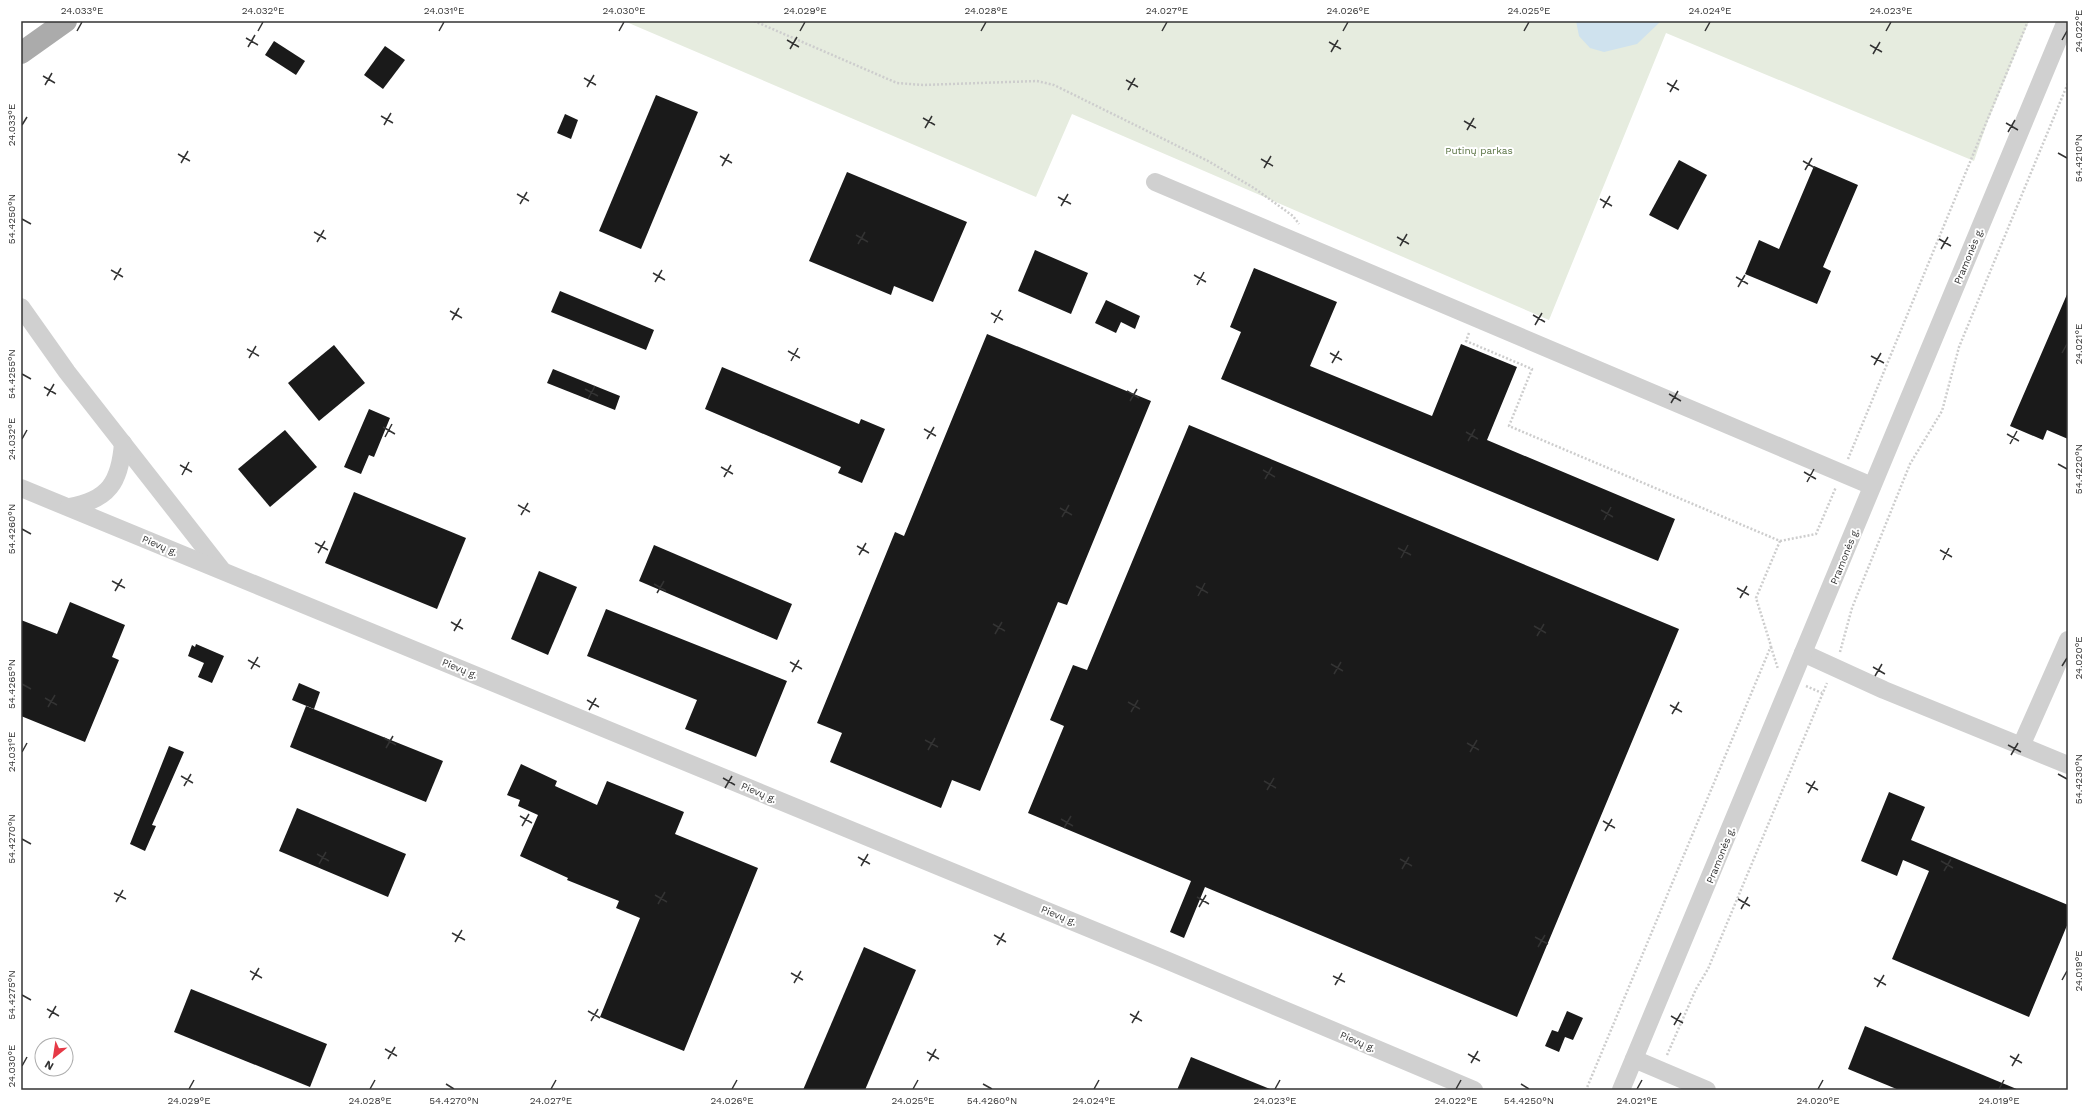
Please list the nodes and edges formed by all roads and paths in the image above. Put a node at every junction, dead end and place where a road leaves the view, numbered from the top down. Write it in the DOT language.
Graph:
graph roads {
  1 [pos="66,21"];
  2 [pos="754,21"];
  3 [pos="2028,21"];
  4 [pos="2066,21"];
  5 [pos="21,52"];
  6 [pos="2068,83"];
  7 [pos="1155,182"];
  8 [pos="1309,248"];
  9 [pos="21,307"];
  10 [pos="1475,319"];
  11 [pos="123,443"];
  12 [pos="1842,473"];
  13 [pos="1872,486"];
  14 [pos="21,488"];
  15 [pos="68,507"];
  16 [pos="1780,541"];
  17 [pos="222,571"];
  18 [pos="2068,640"];
  19 [pos="1804,653"];
  20 [pos="1834,666"];
  21 [pos="2021,746"];
  22 [pos="2068,765"];
  23 [pos="1634,1059"];
  24 [pos="1660,1070"];
  25 [pos="1474,1090"];
  26 [pos="1586,1090"];
  27 [pos="1621,1090"];
  28 [pos="1707,1090"];
  1 -- 5 [label="main road"];
  2 -- 8 [label="path"];
  3 -- 12 [label="path"];
  4 -- 13 [label="street, Pramonės g."];
  6 -- 20 [label="path"];
  7 -- 8 [label="street"];
  8 -- 10 [label="street"];
  9 -- 11 [label="street"];
  10 -- 12 [label="street"];
  10 -- 16 [label="path"];
  11 -- 15 [label="street"];
  11 -- 17 [label="street"];
  12 -- 13 [label="street"];
  12 -- 16 [label="path"];
  13 -- 19 [label="street, Pramonės g."];
  14 -- 15 [label="street, Pievų g."];
  15 -- 17 [label="street, Pievų g."];
  16 -- 26 [label="path"];
  17 -- 25 [label="street, Pievų g."];
  18 -- 21 [label="street"];
  19 -- 20 [label="street"];
  19 -- 23 [label="street, Pramonės g."];
  20 -- 21 [label="street"];
  20 -- 24 [label="path"];
  21 -- 22 [label="street"];
  23 -- 24 [label="street"];
  23 -- 27 [label="street, Pramonės g."];
  24 -- 28 [label="street"];
}
